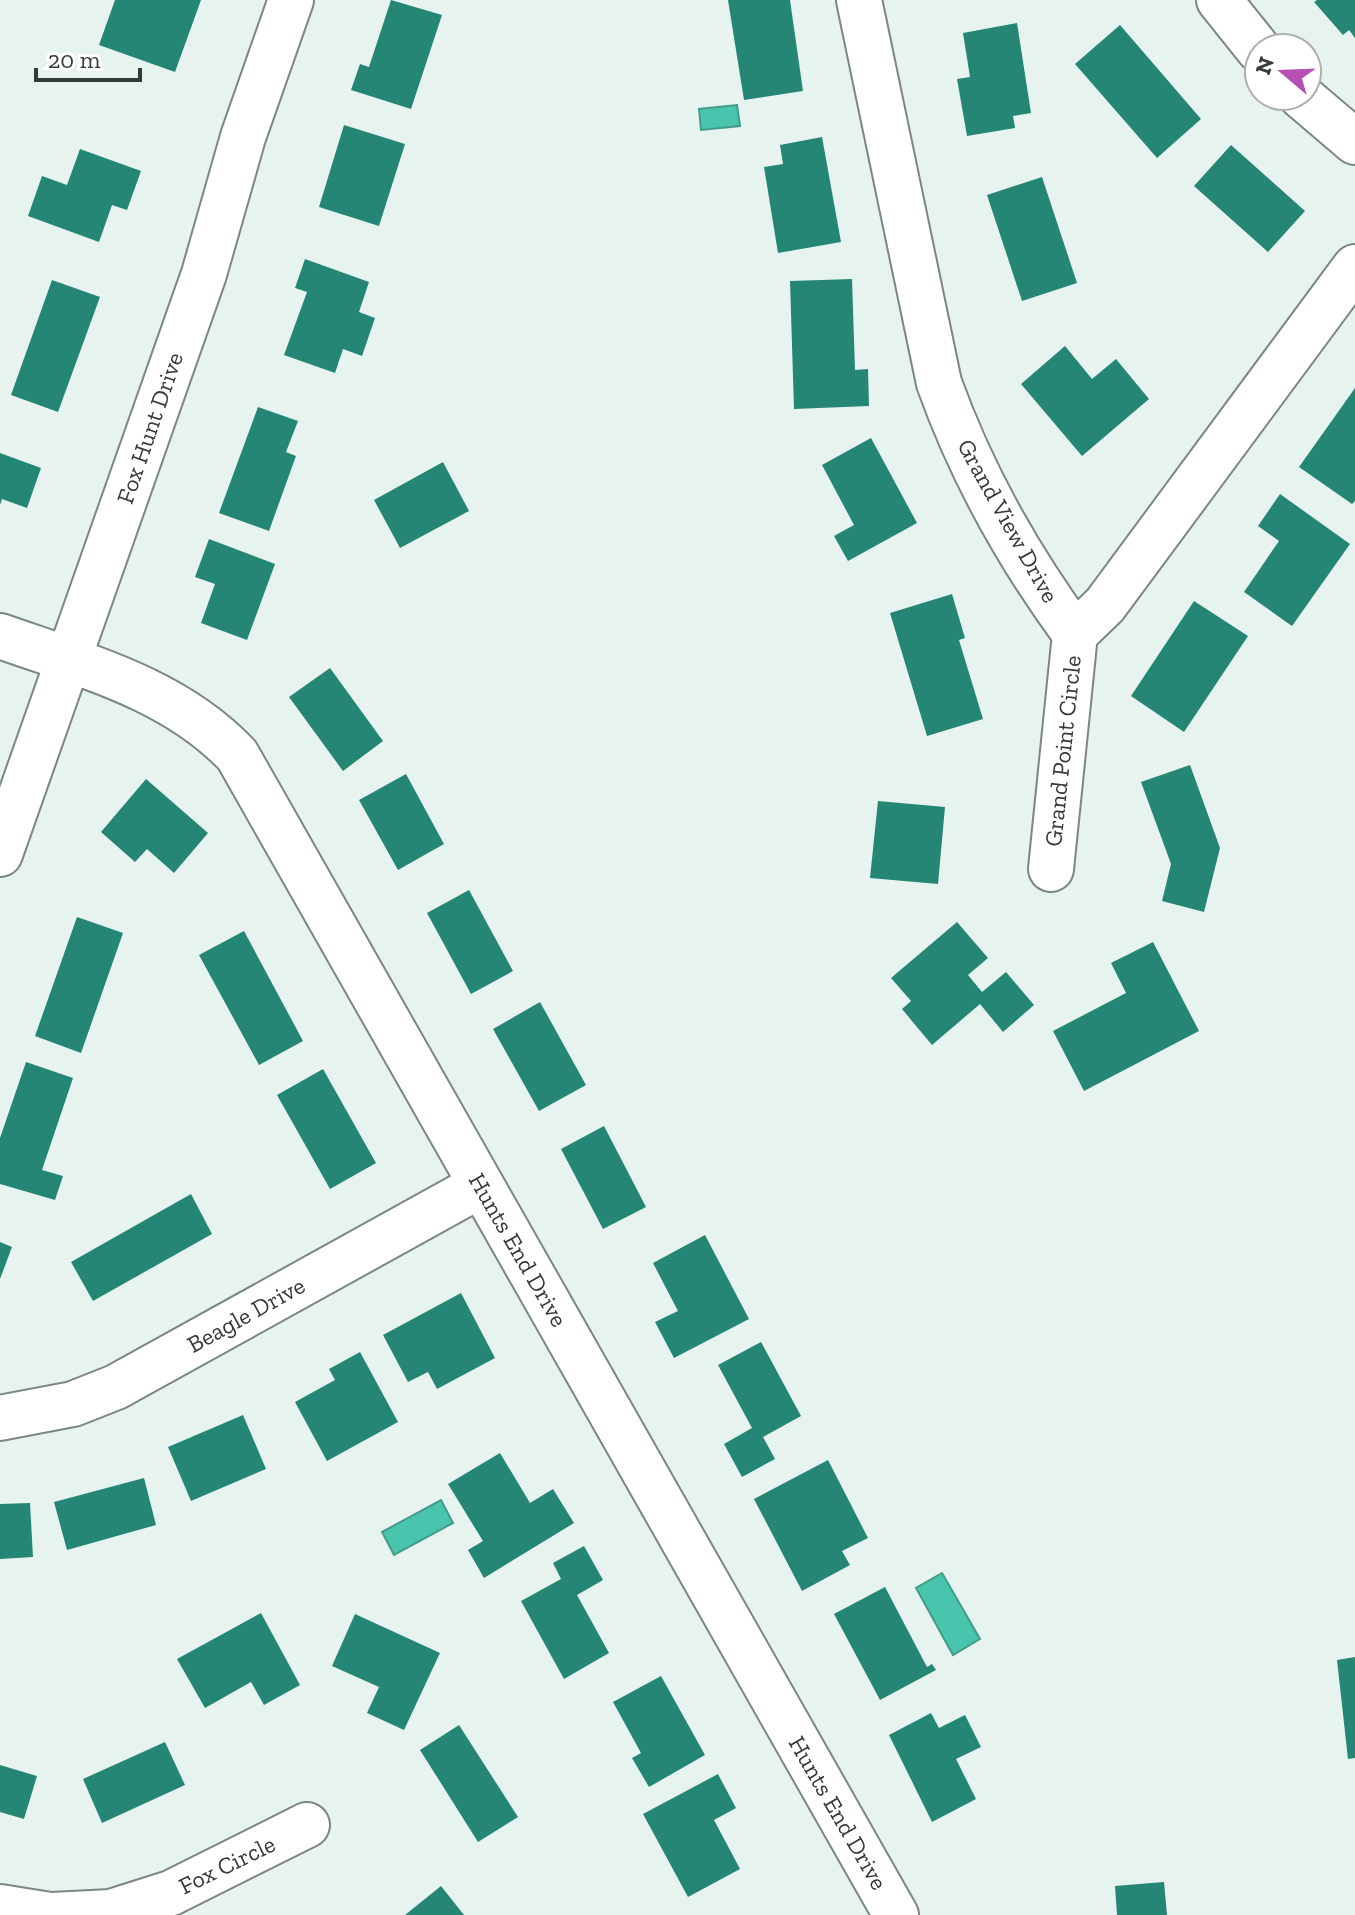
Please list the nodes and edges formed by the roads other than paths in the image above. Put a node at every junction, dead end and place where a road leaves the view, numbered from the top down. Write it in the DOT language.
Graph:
graph roads {
  1 [pos="291,0"];
  2 [pos="859,0"];
  3 [pos="1219,0"];
  4 [pos="1245,32"];
  5 [pos="1320,112"];
  6 [pos="1355,142"];
  7 [pos="1355,267"];
  8 [pos="1075,634"];
  9 [pos="0,636"];
  10 [pos="69,660"];
  11 [pos="0,854"];
  12 [pos="1051,869"];
  13 [pos="481,1185"];
  14 [pos="0,1418"];
  15 [pos="307,1825"];
  16 [pos="0,1907"];
  17 [pos="51,1915"];
  18 [pos="896,1915"];
  1 -- 10 [label="street, Fox Hunt Drive"];
  2 -- 8 [label="street, Grand View Drive"];
  3 -- 4 [label="street"];
  5 -- 6 [label="street"];
  7 -- 8 [label="street, Grand View Drive"];
  8 -- 12 [label="street, Grand Point Circle"];
  9 -- 10 [label="street, Hunts End Drive"];
  10 -- 11 [label="street, Fox Hunt Drive"];
  10 -- 13 [label="street, Hunts End Drive"];
  13 -- 14 [label="street, Beagle Drive"];
  13 -- 18 [label="street, Hunts End Drive"];
  15 -- 17 [label="street, Fox Circle"];
  16 -- 17 [label="street, Fox Circle"];
}
